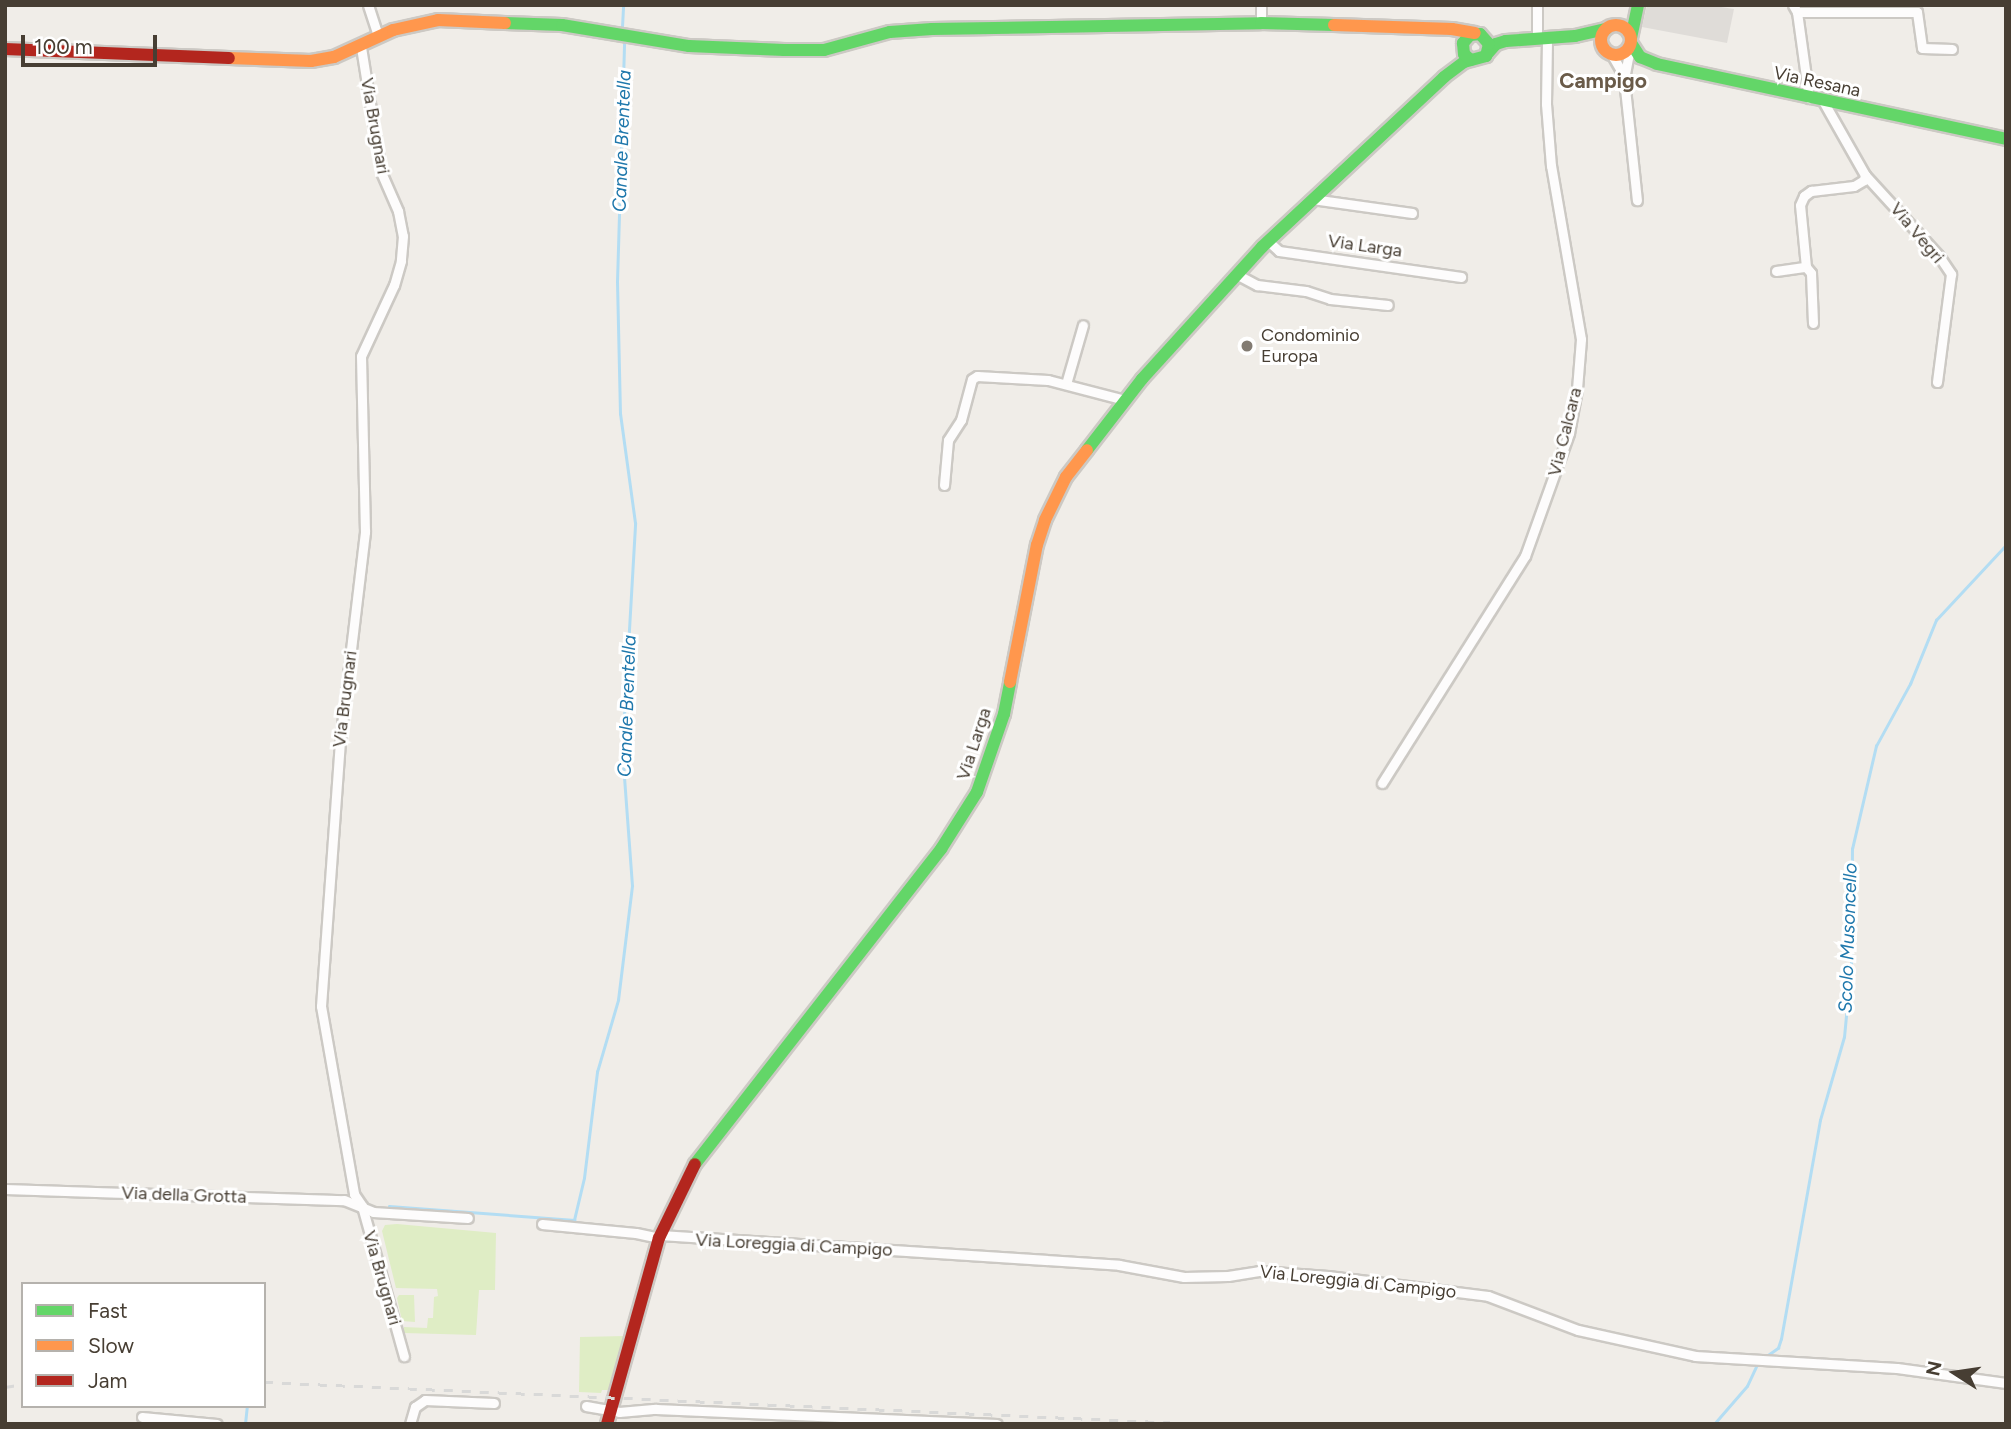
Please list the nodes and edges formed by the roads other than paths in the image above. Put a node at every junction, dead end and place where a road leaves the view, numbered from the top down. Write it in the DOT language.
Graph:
graph roads {
  1 [pos="368,5"];
  2 [pos="1261,5"];
  3 [pos="1537,5"];
  4 [pos="1637,5"];
  5 [pos="1882,8"];
  6 [pos="1795,9"];
  7 [pos="1261,23"];
  8 [pos="1610,27"];
  9 [pos="1439,30"];
  10 [pos="1477,34"];
  11 [pos="378,36"];
  12 [pos="1538,37"];
  13 [pos="1570,37"];
  14 [pos="361,47"];
  15 [pos="5,49"];
  16 [pos="1622,49"];
  17 [pos="1952,49"];
  18 [pos="1466,52"];
  19 [pos="1488,53"];
  20 [pos="1624,78"];
  21 [pos="1816,99"];
  22 [pos="2006,139"];
  23 [pos="1866,175"];
  24 [pos="1312,199"];
  25 [pos="1637,200"];
  26 [pos="1412,213"];
  27 [pos="1268,241"];
  28 [pos="1807,267"];
  29 [pos="1776,271"];
  30 [pos="1236,274"];
  31 [pos="1461,278"];
  32 [pos="1388,305"];
  33 [pos="1813,323"];
  34 [pos="1083,326"];
  35 [pos="1937,382"];
  36 [pos="1066,384"];
  37 [pos="1125,400"];
  38 [pos="944,485"];
  39 [pos="1382,783"];
  40 [pos="5,1189"];
  41 [pos="362,1206"];
  42 [pos="468,1219"];
  43 [pos="542,1224"];
  44 [pos="660,1237"];
  45 [pos="404,1356"];
  46 [pos="2006,1383"];
  47 [pos="494,1403"];
  48 [pos="586,1406"];
  49 [pos="142,1417"];
  50 [pos="609,1417"];
  51 [pos="217,1424"];
  52 [pos="410,1424"];
  53 [pos="997,1424"];
  1 -- 11 [label="street"];
  2 -- 7 [label="street"];
  3 -- 12 [label="street, Via Calcara"];
  4 -- 8 [label="street"];
  4 -- 16 [label="street"];
  5 -- 6 [label="street"];
  5 -- 17 [label="street"];
  6 -- 21 [label="street"];
  7 -- 9 [label="street"];
  7 -- 11 [label="street"];
  8 -- 13 [label="street"];
  8 -- 16 [label="street, Via Resana"];
  8 -- 16 [label="street"];
  9 -- 10 [label="street"];
  9 -- 18 [label="street"];
  10 -- 12 [label="street"];
  10 -- 18 [label="street"];
  10 -- 19 [label="street"];
  11 -- 14 [label="street"];
  12 -- 13 [label="street"];
  12 -- 19 [label="street"];
  12 -- 39 [label="street, Via Calcara"];
  13 -- 16 [label="street"];
  14 -- 15 [label="street"];
  14 -- 41 [label="street, Via Brugnari"];
  16 -- 20 [label="street"];
  16 -- 20 [label="street"];
  16 -- 21 [label="street, Via Resana"];
  18 -- 19 [label="street"];
  18 -- 24 [label="street, Via Larga"];
  20 -- 25 [label="street"];
  21 -- 22 [label="street, Via Resana"];
  21 -- 23 [label="street, Via Vegri"];
  23 -- 28 [label="street"];
  23 -- 35 [label="street, Via Vegri"];
  24 -- 26 [label="street"];
  24 -- 27 [label="street, Via Larga"];
  27 -- 30 [label="street, Via Larga"];
  27 -- 31 [label="street, Via Larga"];
  28 -- 29 [label="street"];
  28 -- 33 [label="street"];
  30 -- 32 [label="street"];
  30 -- 37 [label="street, Via Larga"];
  34 -- 36 [label="street"];
  36 -- 37 [label="street"];
  36 -- 38 [label="street"];
  37 -- 44 [label="street, Via Larga"];
  40 -- 41 [label="street, Via della Grotta"];
  41 -- 42 [label="street"];
  41 -- 45 [label="street, Via Brugnari"];
  43 -- 44 [label="street, Via Loreggia di Campigo"];
  44 -- 46 [label="street, Via Loreggia di Campigo"];
  44 -- 50 [label="street, Via Larga"];
  47 -- 52 [label="street"];
  48 -- 50 [label="street"];
  49 -- 51 [label="street"];
  50 -- 53 [label="street"];
}
